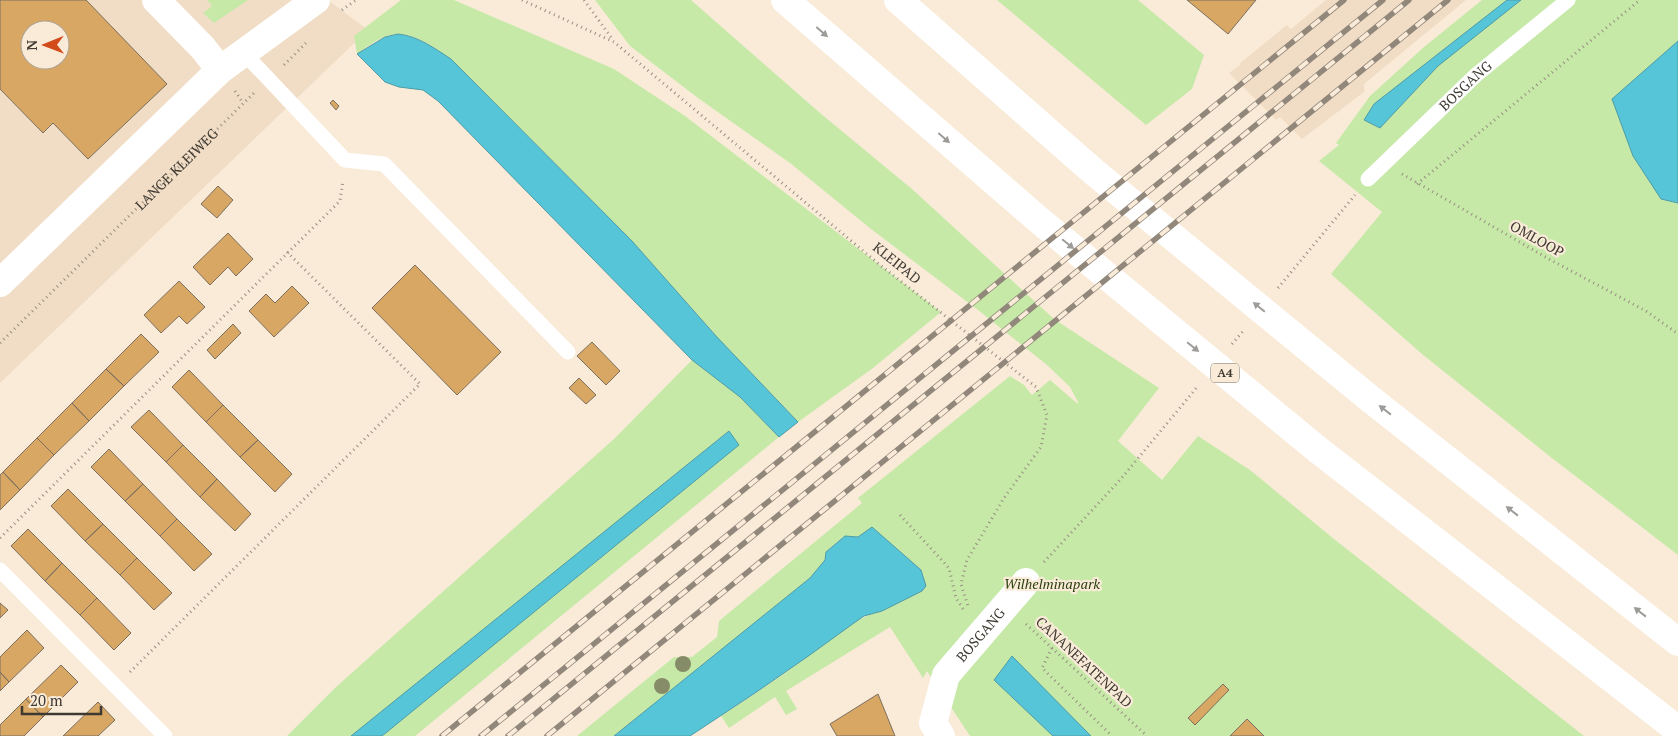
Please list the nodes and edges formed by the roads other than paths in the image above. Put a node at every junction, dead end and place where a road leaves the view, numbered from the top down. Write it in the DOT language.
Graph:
graph roads {
  1 [pos="156,0"];
  2 [pos="785,0"];
  3 [pos="898,0"];
  4 [pos="1568,0"];
  5 [pos="326,8"];
  6 [pos="244,53"];
  7 [pos="220,70"];
  8 [pos="1368,179"];
  9 [pos="0,283"];
  10 [pos="568,352"];
  11 [pos="0,570"];
  12 [pos="1026,582"];
  13 [pos="1678,642"];
  14 [pos="1678,730"];
  15 [pos="165,736"];
  16 [pos="941,736"];
  1 -- 7 [label="main road"];
  2 -- 14 [label="main road, A4, one-way"];
  13 -- 3 [label="main road, one-way"];
  4 -- 8 [label="lane, BOSGANG"];
  5 -- 6 [label="main road"];
  6 -- 7 [label="main road"];
  6 -- 10 [label="lane"];
  7 -- 9 [label="main road"];
  11 -- 15 [label="lane"];
  12 -- 16 [label="main road, BOSGANG"];
}
